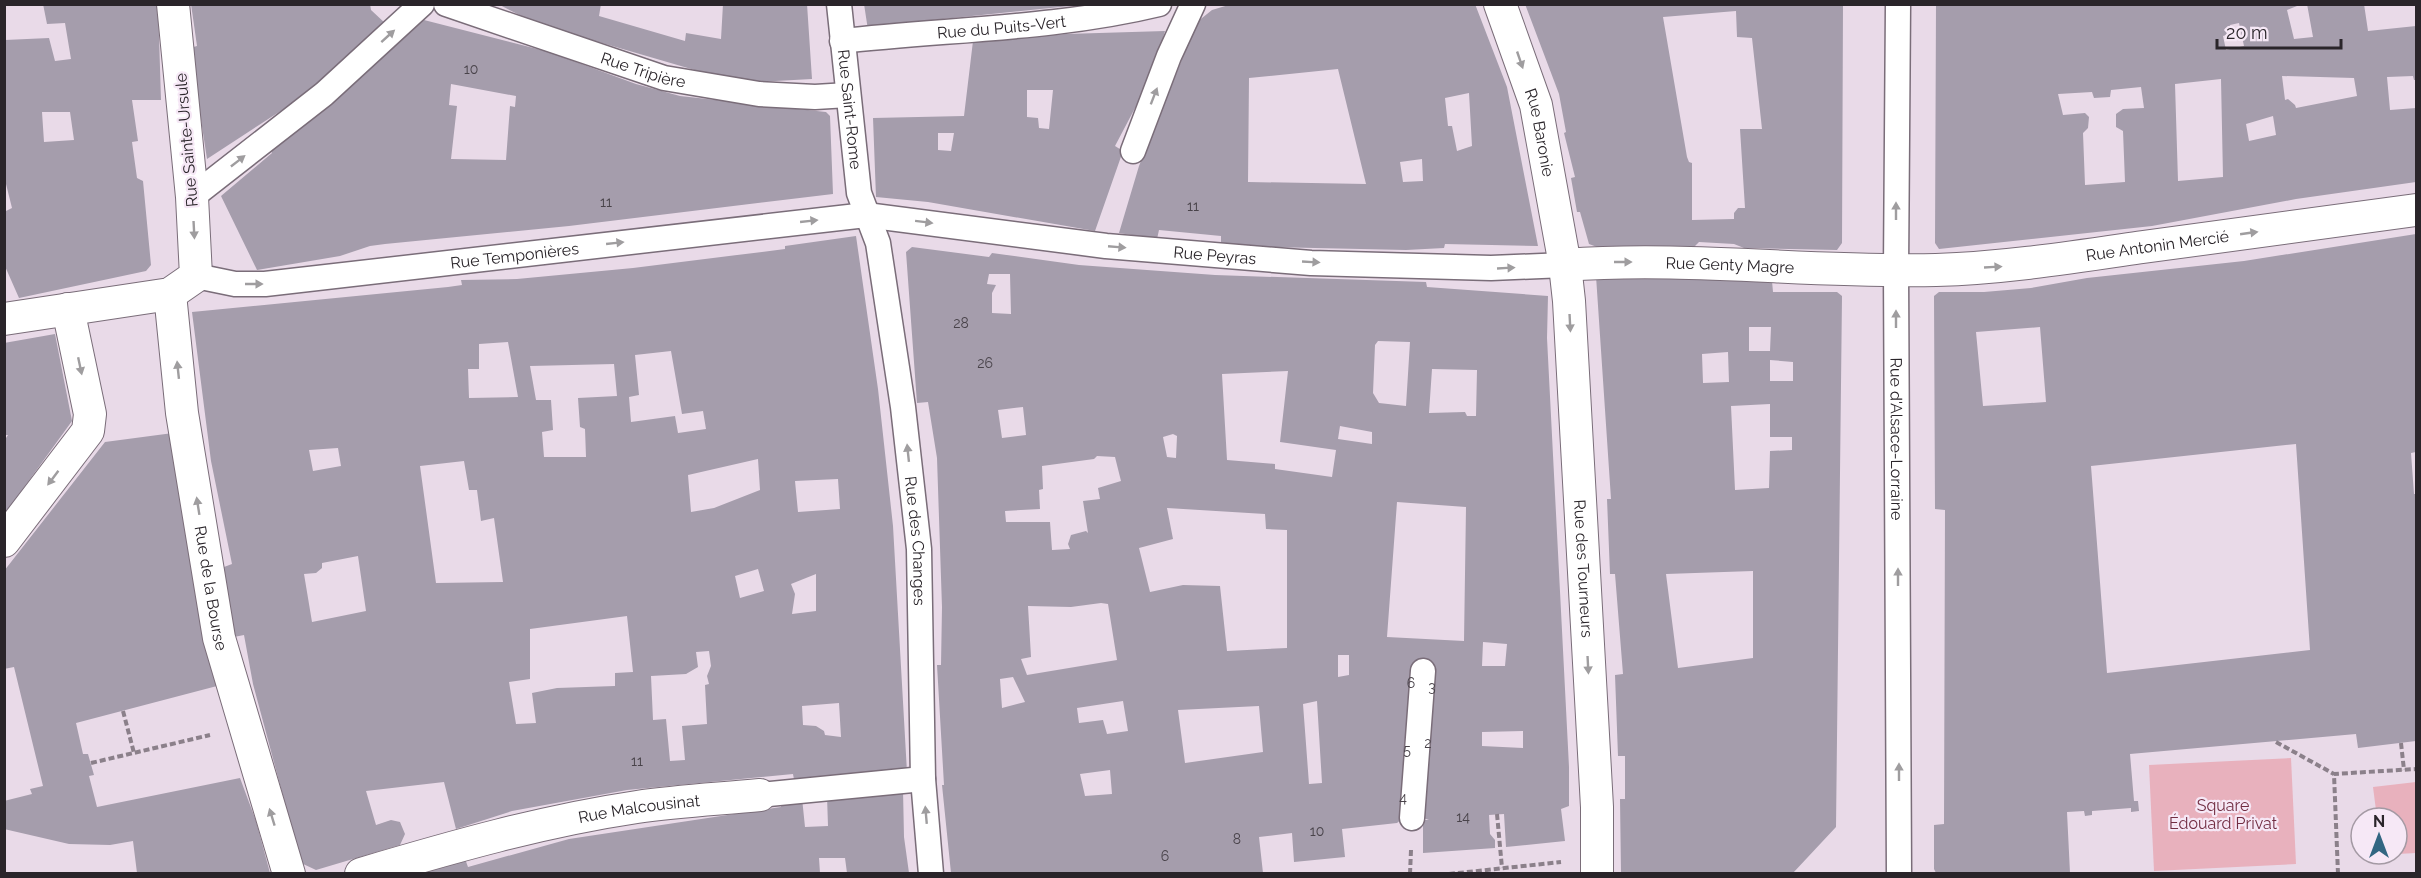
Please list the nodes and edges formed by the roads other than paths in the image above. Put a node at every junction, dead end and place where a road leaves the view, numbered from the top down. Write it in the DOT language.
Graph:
graph roads {
  1 [pos="173,4"];
  2 [pos="422,4"];
  3 [pos="446,4"];
  4 [pos="839,4"];
  5 [pos="1160,4"];
  6 [pos="1193,4"];
  7 [pos="1500,4"];
  8 [pos="1898,4"];
  9 [pos="842,41"];
  10 [pos="848,95"];
  11 [pos="1133,151"];
  12 [pos="192,197"];
  13 [pos="2416,210"];
  14 [pos="866,215"];
  15 [pos="1565,265"];
  16 [pos="1896,270"];
  17 [pos="196,276"];
  18 [pos="170,294"];
  19 [pos="68,309"];
  20 [pos="4,319"];
  21 [pos="4,541"];
  22 [pos="1423,670"];
  23 [pos="923,779"];
  24 [pos="760,795"];
  25 [pos="1412,818"];
  26 [pos="1597,866"];
  27 [pos="289,873"];
  28 [pos="361,873"];
  29 [pos="932,873"];
  30 [pos="1899,873"];
  1 -- 12 [label="street, Rue Sainte-Ursule"];
  12 -- 2 [label="street, one-way"];
  3 -- 10 [label="street, Rue Tripière"];
  4 -- 9 [label="street, Rue Saint-Rome"];
  5 -- 9 [label="street, Rue du Puits-Vert"];
  11 -- 6 [label="street, one-way"];
  7 -- 15 [label="street, Rue Baronie, one-way"];
  16 -- 8 [label="street, Rue d'Alsace-Lorraine, one-way"];
  9 -- 10 [label="street, Rue Saint-Rome"];
  10 -- 14 [label="street, Rue Saint-Rome"];
  12 -- 17 [label="street, Rue Sainte-Ursule, one-way"];
  16 -- 13 [label="street, Rue Antonin Mercié, one-way"];
  14 -- 15 [label="street, Rue Peyras, one-way"];
  17 -- 14 [label="street, Rue Temponières, one-way"];
  23 -- 14 [label="street, Rue des Changes, one-way"];
  15 -- 16 [label="street, Rue Genty Magre, one-way"];
  15 -- 26 [label="street, Rue des Tourneurs, one-way"];
  30 -- 16 [label="street, Rue d'Alsace-Lorraine, one-way"];
  17 -- 18 [label="street"];
  18 -- 19 [label="street"];
  27 -- 18 [label="street, Rue de la Bourse, one-way"];
  19 -- 20 [label="street"];
  19 -- 21 [label="street, one-way"];
  22 -- 25 [label="street"];
  23 -- 24 [label="street, Rue Malcousinat"];
  29 -- 23 [label="street, Rue des Changes, one-way"];
  24 -- 28 [label="street, Rue Malcousinat"];
}
